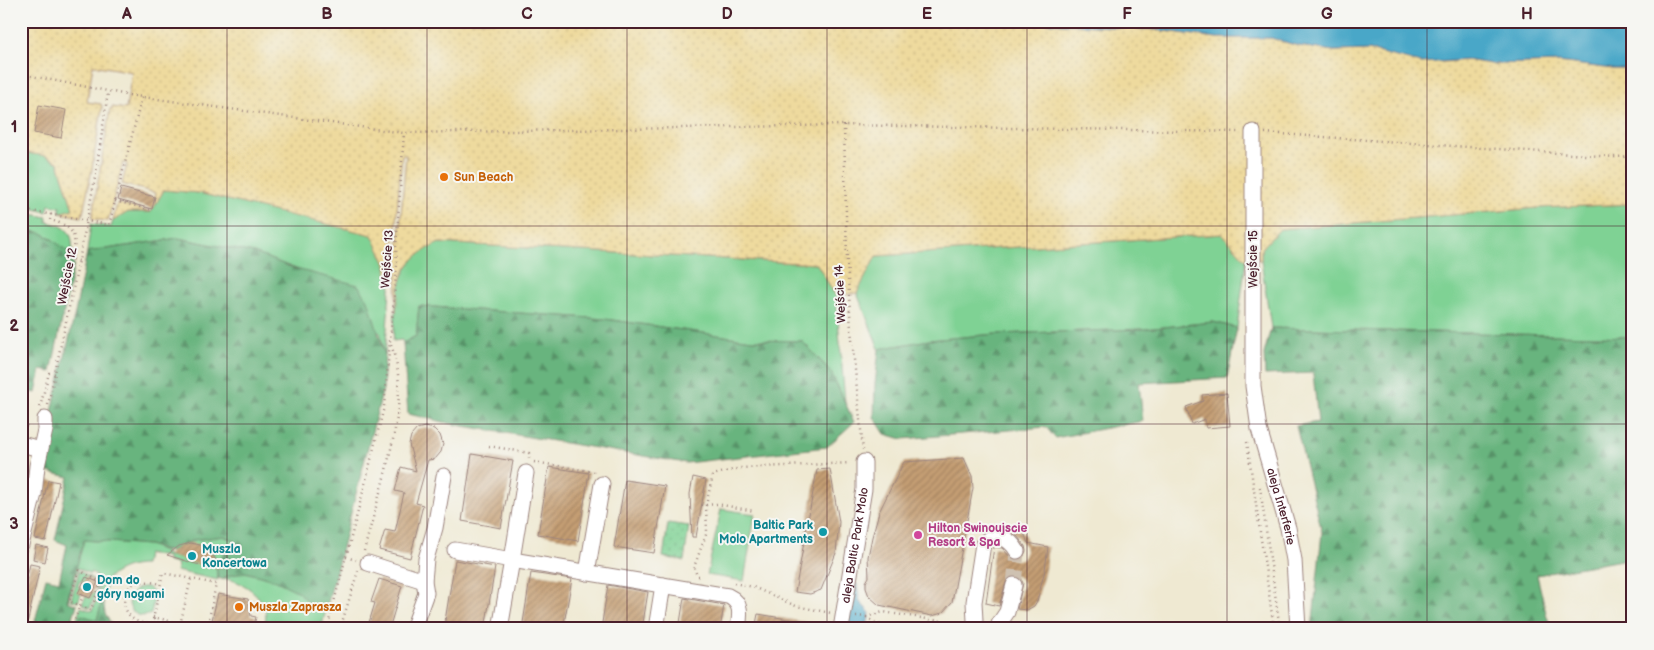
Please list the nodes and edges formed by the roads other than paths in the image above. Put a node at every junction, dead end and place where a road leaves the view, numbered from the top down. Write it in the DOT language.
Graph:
graph roads {
  1 [pos="1253,132"];
  2 [pos="1253,386"];
  3 [pos="42,415"];
  4 [pos="22,436"];
  5 [pos="40,449"];
  6 [pos="864,462"];
  7 [pos="526,474"];
  8 [pos="444,476"];
  9 [pos="601,478"];
  10 [pos="21,545"];
  11 [pos="455,550"];
  12 [pos="1017,551"];
  13 [pos="512,560"];
  14 [pos="363,561"];
  15 [pos="587,573"];
  16 [pos="424,581"];
  17 [pos="663,585"];
  18 [pos="1014,585"];
  19 [pos="842,622"];
  20 [pos="972,625"];
  21 [pos="1000,626"];
  22 [pos="413,629"];
  23 [pos="500,629"];
  24 [pos="656,629"];
  25 [pos="738,629"];
  26 [pos="1298,629"];
  1 -- 2 [label="street, Wejście 15"];
  2 -- 26 [label="street, aleja Interferie"];
  3 -- 5 [label="street"];
  4 -- 5 [label="street"];
  5 -- 10 [label="street"];
  6 -- 19 [label="street, aleja Baltic Park Molo"];
  7 -- 13 [label="street"];
  8 -- 16 [label="street"];
  9 -- 15 [label="street"];
  11 -- 13 [label="street"];
  12 -- 20 [label="street"];
  13 -- 15 [label="street"];
  13 -- 23 [label="street"];
  14 -- 16 [label="street"];
  15 -- 17 [label="street"];
  16 -- 22 [label="street"];
  17 -- 24 [label="street"];
  17 -- 25 [label="street"];
  18 -- 21 [label="street"];
  20 -- 21 [label="street"];
}
